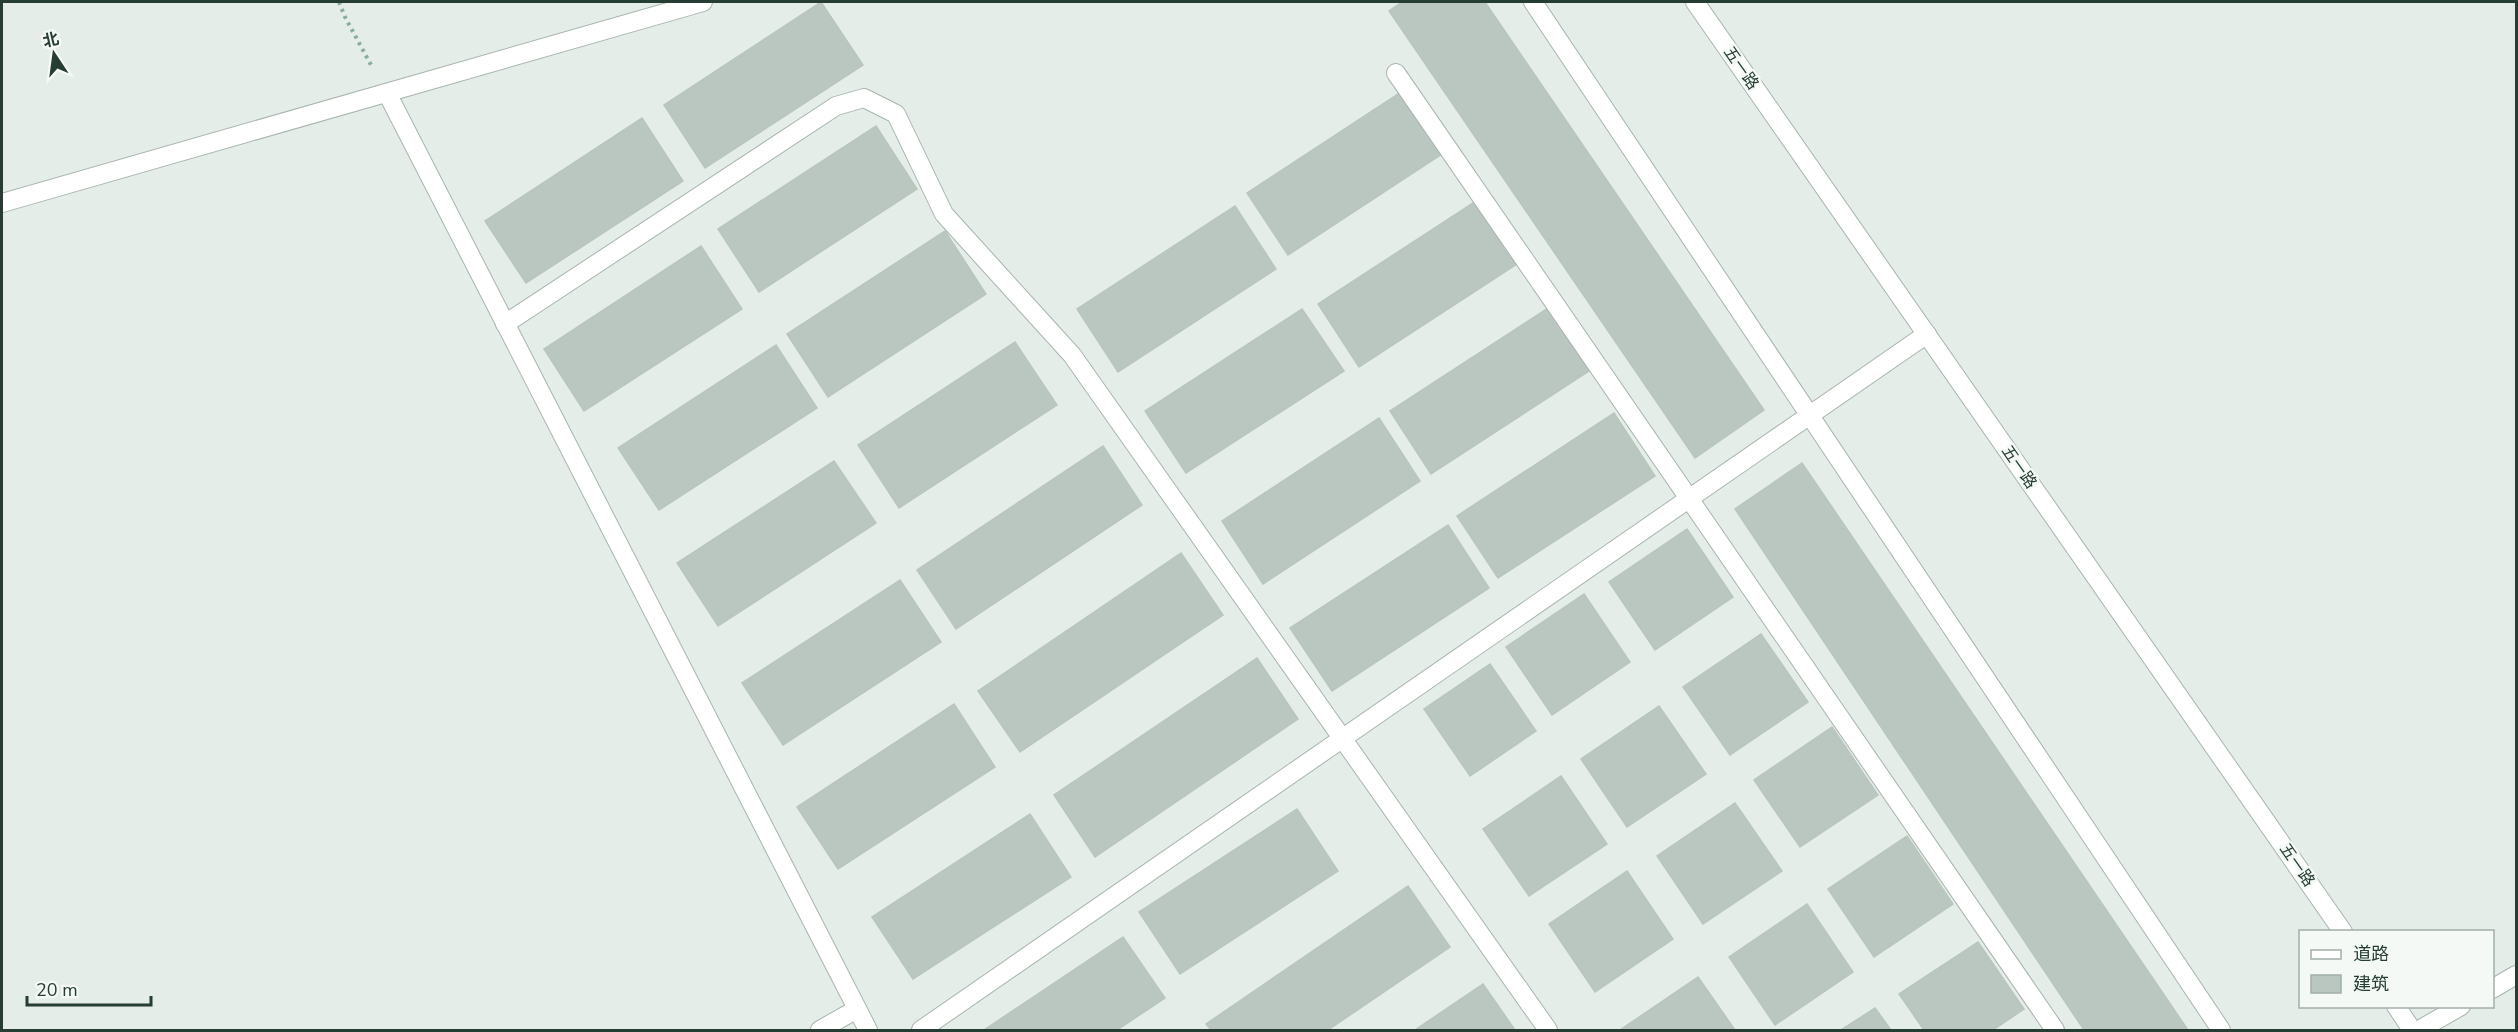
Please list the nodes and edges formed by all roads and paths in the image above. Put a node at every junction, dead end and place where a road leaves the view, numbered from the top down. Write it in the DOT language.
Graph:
graph roads {
  1 [pos="339,2"];
  2 [pos="703,2"];
  3 [pos="1533,2"];
  4 [pos="1695,2"];
  5 [pos="1396,73"];
  6 [pos="387,93"];
  7 [pos="2,203"];
  8 [pos="506,324"];
  9 [pos="1927,334"];
  10 [pos="1809,416"];
  11 [pos="1689,499"];
  12 [pos="1342,739"];
  13 [pos="2342,930"];
  14 [pos="2517,975"];
  15 [pos="2494,987"];
  16 [pos="2397,1008"];
  17 [pos="2458,1008"];
  18 [pos="857,1009"];
  19 [pos="820,1030"];
  20 [pos="868,1030"];
  21 [pos="921,1030"];
  22 [pos="1548,1030"];
  23 [pos="2055,1030"];
  24 [pos="2221,1030"];
  25 [pos="2412,1030"];
  26 [pos="2419,1030"];
  1 -- 6 [label="path"];
  2 -- 6 [label="street"];
  3 -- 10 [label="street"];
  4 -- 9 [label="street, 五一路"];
  5 -- 11 [label="street"];
  6 -- 7 [label="street"];
  6 -- 8 [label="street"];
  8 -- 12 [label="street"];
  8 -- 18 [label="street"];
  9 -- 10 [label="street"];
  9 -- 13 [label="street, 五一路"];
  10 -- 11 [label="street"];
  10 -- 24 [label="street"];
  11 -- 12 [label="street"];
  11 -- 23 [label="street"];
  12 -- 21 [label="street"];
  12 -- 22 [label="street"];
  14 -- 15 [label="street"];
  16 -- 25 [label="street"];
  17 -- 26 [label="street"];
  18 -- 19 [label="street"];
  18 -- 20 [label="street"];
}
